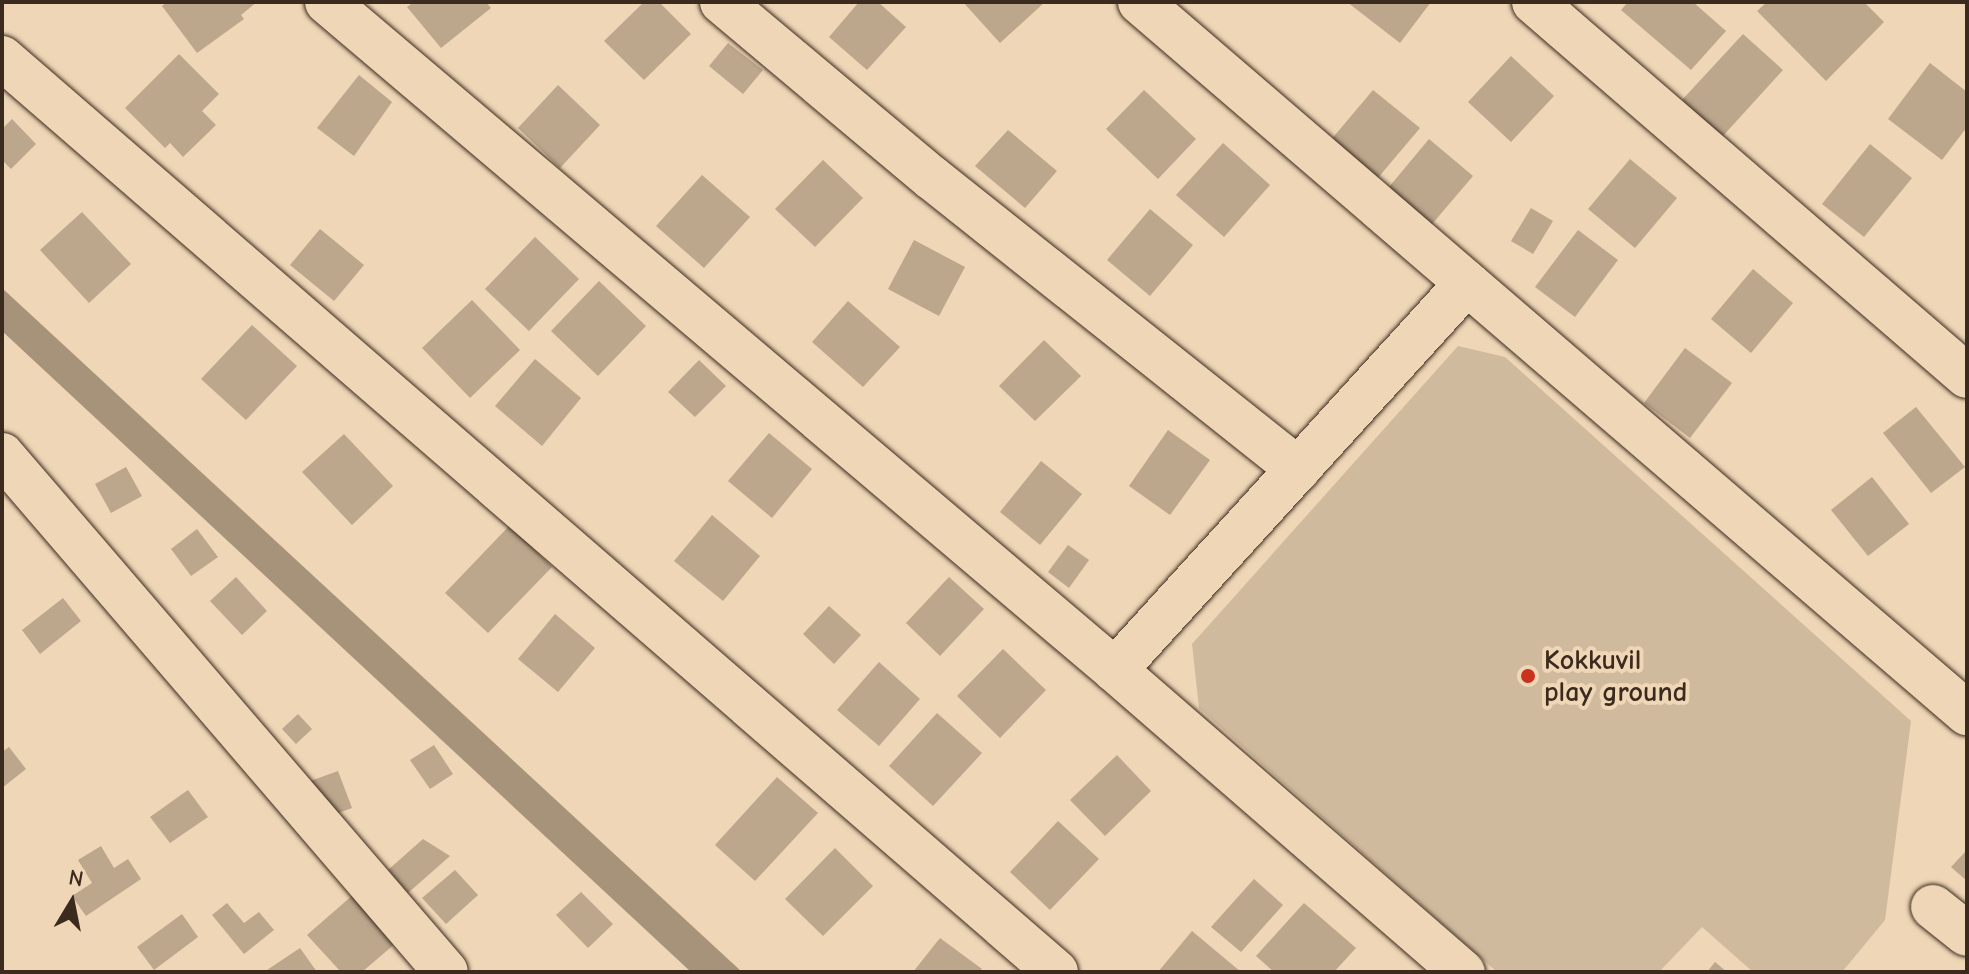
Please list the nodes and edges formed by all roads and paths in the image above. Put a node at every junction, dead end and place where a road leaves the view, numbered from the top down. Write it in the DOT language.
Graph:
graph roads {
  1 [pos="327,2"];
  2 [pos="722,2"];
  3 [pos="1140,2"];
  4 [pos="1534,2"];
  5 [pos="2,58"];
  6 [pos="1467,283"];
  7 [pos="1967,376"];
  8 [pos="2,455"];
  9 [pos="1298,469"];
  10 [pos="1115,670"];
  11 [pos="1967,713"];
  12 [pos="1933,907"];
  13 [pos="1967,934"];
  14 [pos="446,972"];
  15 [pos="1056,972"];
  16 [pos="1463,972"];
  1 -- 10 [label="street"];
  2 -- 9 [label="street"];
  3 -- 6 [label="street"];
  4 -- 7 [label="street"];
  5 -- 15 [label="street"];
  6 -- 9 [label="street"];
  6 -- 11 [label="street"];
  8 -- 14 [label="street"];
  9 -- 10 [label="street"];
  10 -- 16 [label="street"];
  12 -- 13 [label="street"];
}
